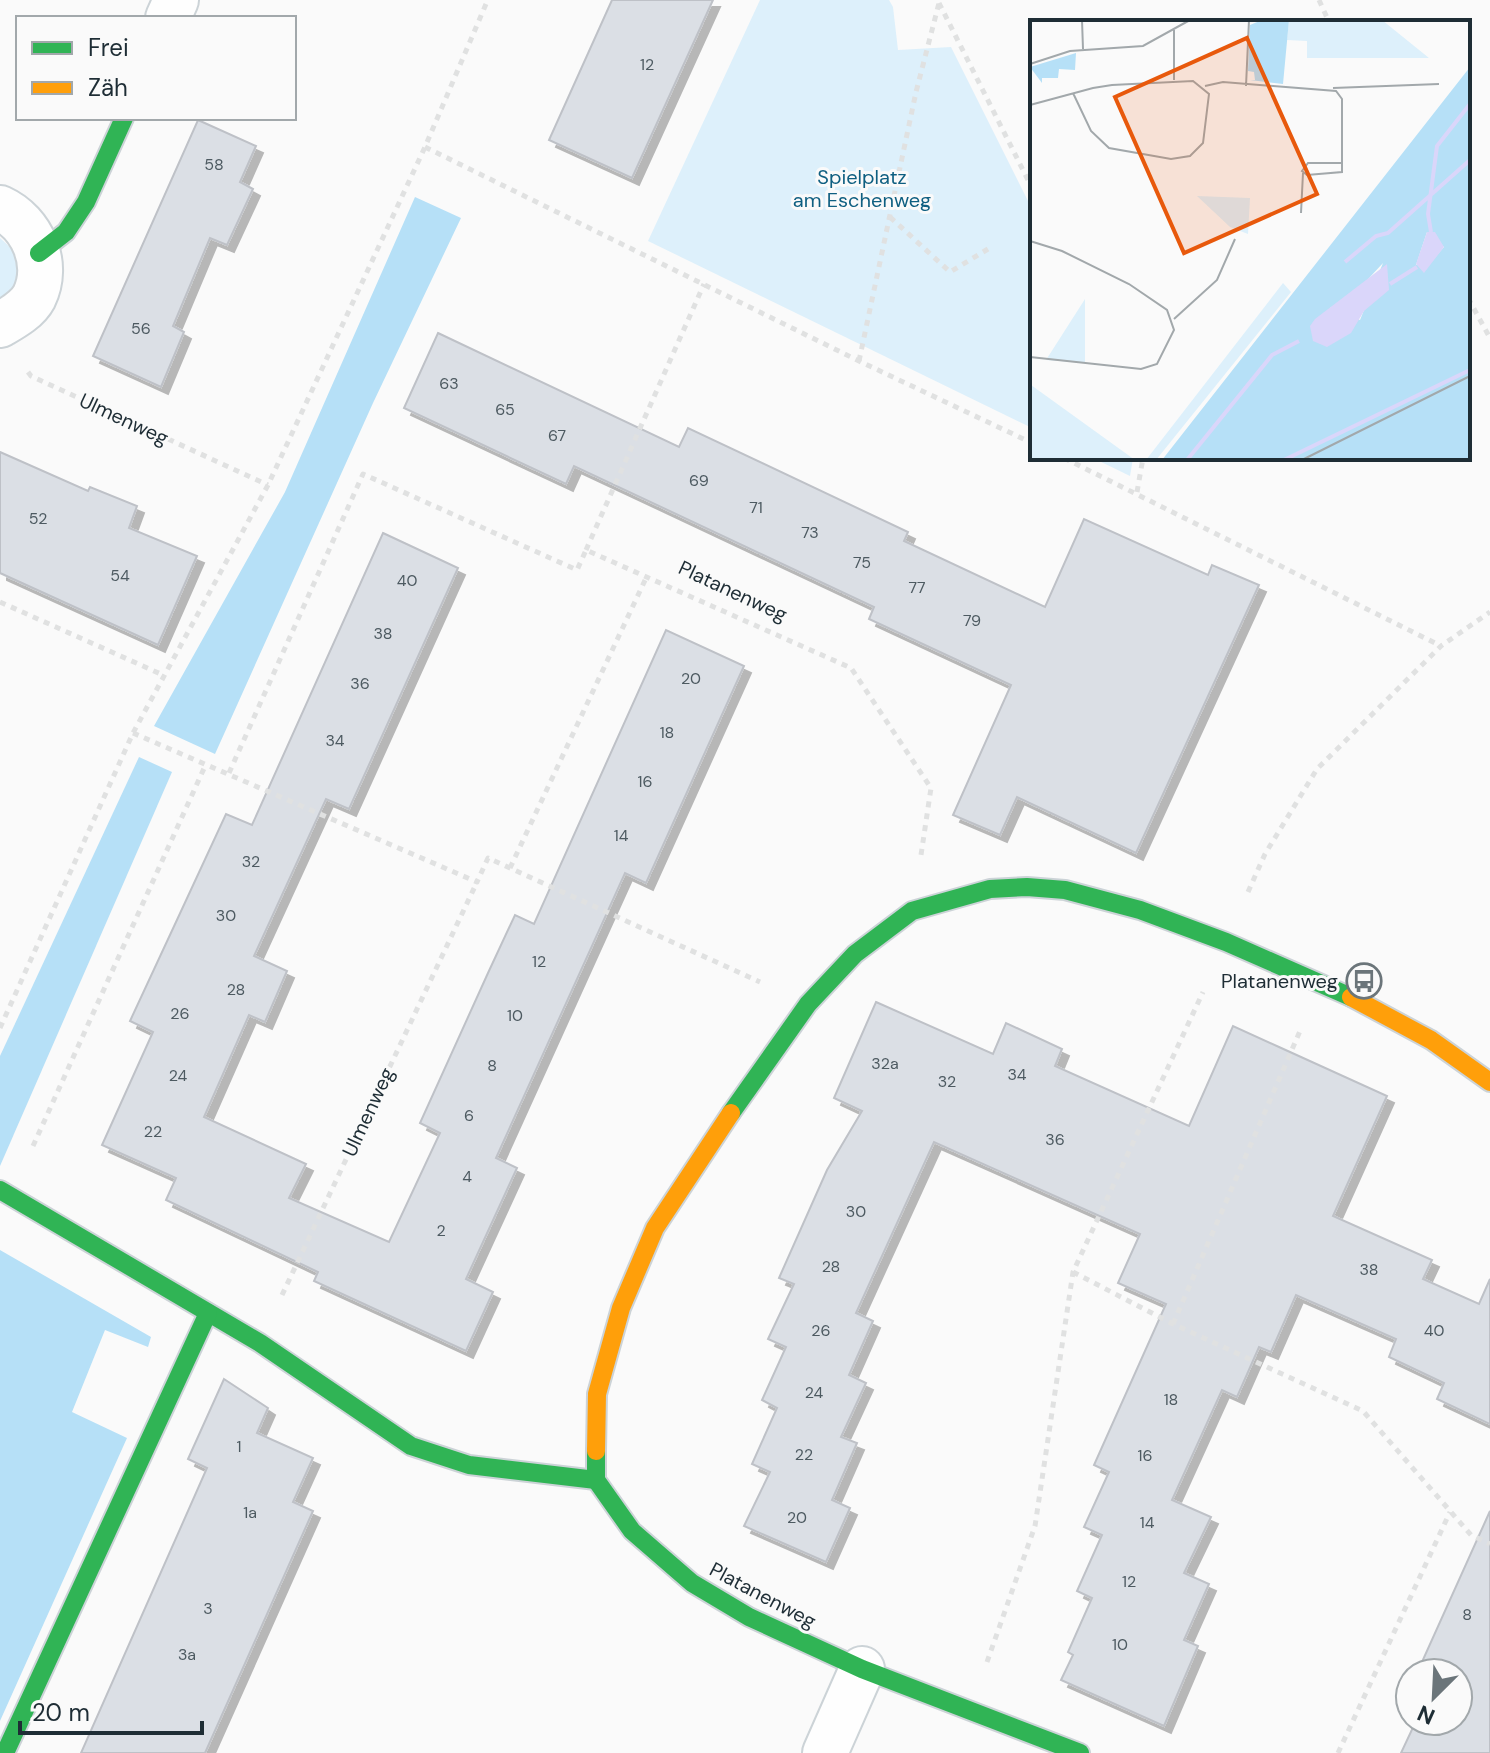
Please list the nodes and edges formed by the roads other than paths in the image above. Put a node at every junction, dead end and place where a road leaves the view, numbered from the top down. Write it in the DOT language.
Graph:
graph roads {
  1 [pos="123,120"];
  2 [pos="0,208"];
  3 [pos="39,253"];
  4 [pos="0,325"];
  5 [pos="1490,1082"];
  6 [pos="5,1193"];
  7 [pos="208,1313"];
  8 [pos="596,1480"];
  9 [pos="862,1669"];
  10 [pos="5,1753"];
  11 [pos="825,1753"];
  12 [pos="1080,1753"];
  1 -- 3 [label="street"];
  2 -- 3 [label="street"];
  3 -- 4 [label="street"];
  5 -- 8 [label="street"];
  6 -- 7 [label="street"];
  7 -- 8 [label="street"];
  7 -- 10 [label="street"];
  8 -- 9 [label="street, Platanenweg"];
  9 -- 11 [label="street"];
  9 -- 12 [label="street, Platanenweg"];
}
